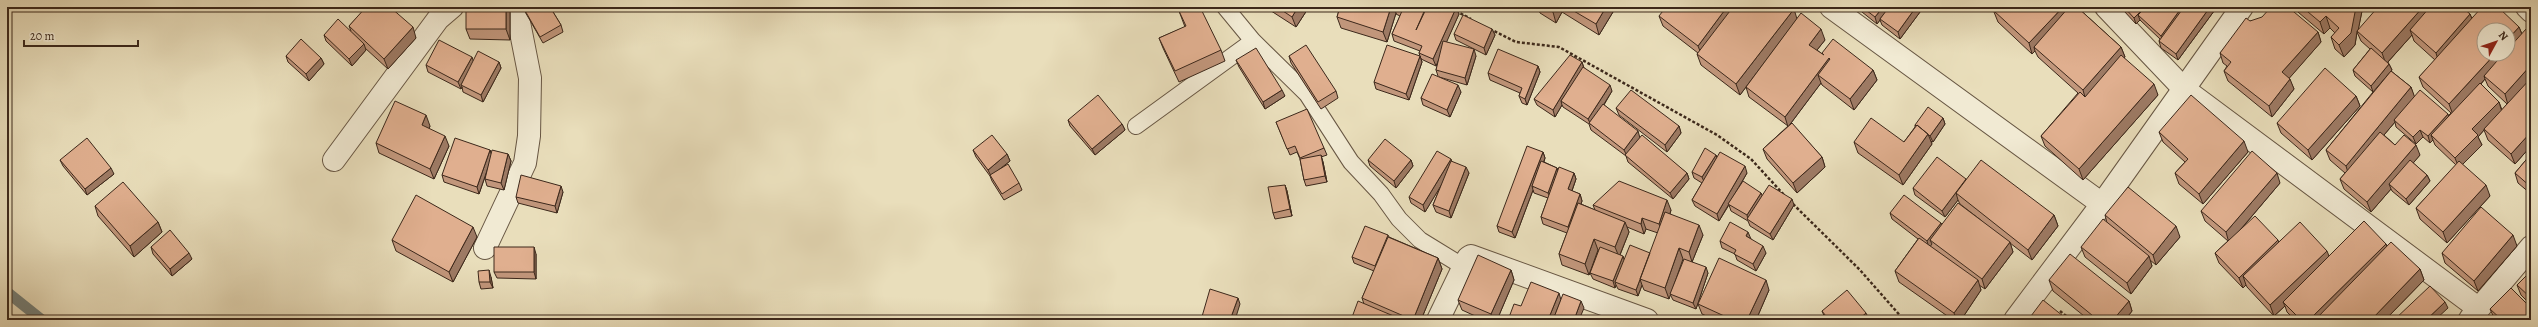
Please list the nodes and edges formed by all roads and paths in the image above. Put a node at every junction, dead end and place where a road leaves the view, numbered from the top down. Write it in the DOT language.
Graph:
graph roads {
  1 [pos="452,7"];
  2 [pos="516,7"];
  3 [pos="1225,7"];
  4 [pos="1831,7"];
  5 [pos="2106,7"];
  6 [pos="2242,7"];
  7 [pos="2527,7"];
  8 [pos="1454,10"];
  9 [pos="2531,11"];
  10 [pos="1475,21"];
  11 [pos="1489,28"];
  12 [pos="1253,41"];
  13 [pos="2184,89"];
  14 [pos="1136,126"];
  15 [pos="334,160"];
  16 [pos="1786,197"];
  17 [pos="1791,202"];
  18 [pos="2102,204"];
  19 [pos="2531,247"];
  20 [pos="486,248"];
  21 [pos="1464,267"];
  22 [pos="2473,314"];
  23 [pos="1438,320"];
  24 [pos="1647,320"];
  25 [pos="1904,320"];
  26 [pos="2015,320"];
  1 -- 15 [label="street"];
  2 -- 20 [label="street"];
  3 -- 12 [label="lane"];
  4 -- 18 [label="street"];
  5 -- 13 [label="street"];
  6 -- 13 [label="street"];
  7 -- 9 [label="street"];
  8 -- 10 [label="path"];
  11 -- 16 [label="path"];
  12 -- 14 [label="lane"];
  12 -- 21 [label="lane"];
  13 -- 18 [label="street"];
  13 -- 22 [label="street"];
  17 -- 25 [label="path"];
  18 -- 26 [label="street"];
  19 -- 22 [label="street"];
  21 -- 23 [label="street"];
  21 -- 24 [label="street"];
}
